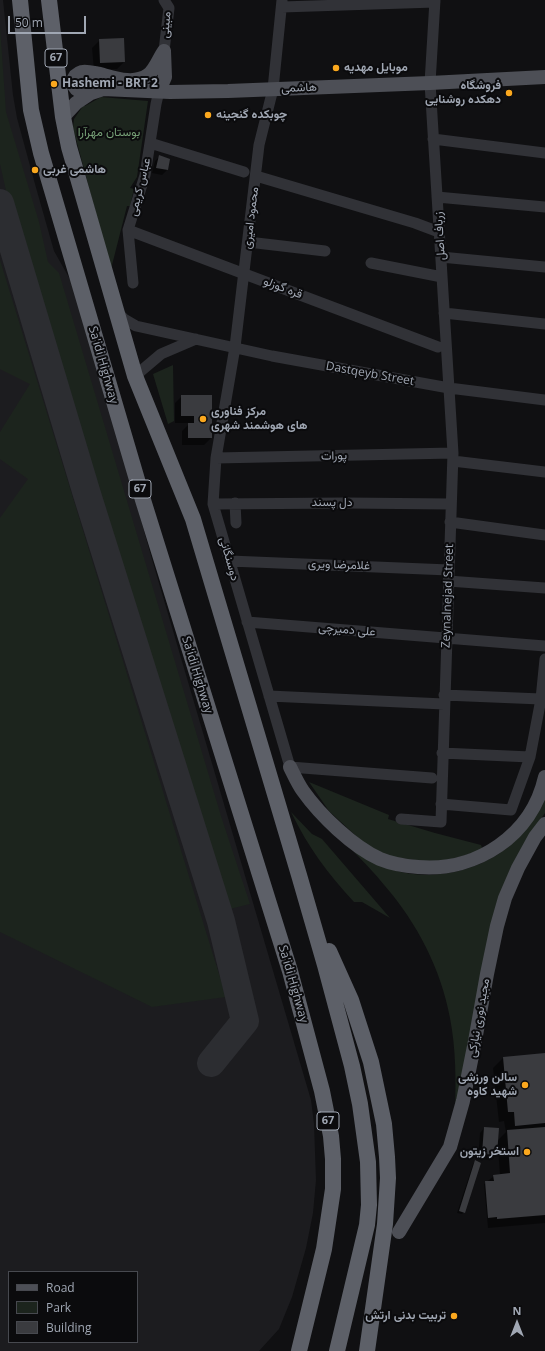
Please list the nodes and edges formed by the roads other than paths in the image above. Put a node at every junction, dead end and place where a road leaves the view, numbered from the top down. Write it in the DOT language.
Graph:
graph roads {
  1 [pos="20,0"];
  2 [pos="49,0"];
  3 [pos="435,1"];
  4 [pos="170,3"];
  5 [pos="282,4"];
  6 [pos="164,51"];
  7 [pos="545,77"];
  8 [pos="430,83"];
  9 [pos="273,89"];
  10 [pos="159,91"];
  11 [pos="91,93"];
  12 [pos="63,117"];
  13 [pos="434,139"];
  14 [pos="150,143"];
  15 [pos="545,153"];
  16 [pos="244,172"];
  17 [pos="256,176"];
  18 [pos="437,196"];
  19 [pos="545,206"];
  20 [pos="128,230"];
  21 [pos="439,232"];
  22 [pos="248,242"];
  23 [pos="325,251"];
  24 [pos="441,257"];
  25 [pos="371,262"];
  26 [pos="545,267"];
  27 [pos="244,274"];
  28 [pos="442,276"];
  29 [pos="133,283"];
  30 [pos="116,311"];
  31 [pos="444,313"];
  32 [pos="545,324"];
  33 [pos="196,339"];
  34 [pos="235,347"];
  35 [pos="438,347"];
  36 [pos="135,376"];
  37 [pos="449,388"];
  38 [pos="545,400"];
  39 [pos="453,457"];
  40 [pos="216,458"];
  41 [pos="545,472"];
  42 [pos="235,503"];
  43 [pos="212,504"];
  44 [pos="451,504"];
  45 [pos="450,522"];
  46 [pos="236,523"];
  47 [pos="545,535"];
  48 [pos="230,561"];
  49 [pos="448,575"];
  50 [pos="545,588"];
  51 [pos="247,622"];
  52 [pos="446,638"];
  53 [pos="545,646"];
  54 [pos="545,659"];
  55 [pos="269,696"];
  56 [pos="541,699"];
  57 [pos="444,700"];
  58 [pos="442,753"];
  59 [pos="530,757"];
  60 [pos="290,767"];
  61 [pos="545,777"];
  62 [pos="432,778"];
  63 [pos="440,804"];
  64 [pos="401,819"];
  65 [pos="545,824"];
  66 [pos="307,904"];
  67 [pos="399,1232"];
  68 [pos="318,1274"];
  69 [pos="286,1351"];
  70 [pos="299,1351"];
  71 [pos="337,1351"];
  72 [pos="367,1351"];
  1 -- 68 [label="highway, Sa'idi Highway / 67"];
  2 -- 12 [label="highway, 67"];
  3 -- 5 [label="street"];
  3 -- 8 [label="street, زرباف اصل"];
  4 -- 6 [label="street, مبینی"];
  5 -- 9 [label="street, محمود امیری"];
  6 -- 10 [label="main road"];
  6 -- 11 [label="main road"];
  7 -- 8 [label="main road, هاشمی"];
  8 -- 9 [label="main road, هاشمی"];
  8 -- 13 [label="street, زرباف اصل"];
  9 -- 10 [label="main road, هاشمی"];
  9 -- 17 [label="street, محمود امیری"];
  10 -- 11 [label="main road, هاشمی"];
  10 -- 14 [label="street, عباس کریمی"];
  11 -- 12 [label="main road, هاشمی"];
  12 -- 30 [label="highway, 67"];
  13 -- 15 [label="street"];
  13 -- 18 [label="street, زرباف اصل"];
  14 -- 16 [label="street"];
  14 -- 20 [label="street, عباس کریمی"];
  17 -- 21 [label="street"];
  17 -- 22 [label="street, محمود امیری"];
  18 -- 19 [label="street"];
  18 -- 21 [label="street, زرباف اصل"];
  20 -- 27 [label="street, قره گوزلو"];
  20 -- 29 [label="street, عباس کریمی"];
  21 -- 24 [label="street, زرباف اصل"];
  22 -- 23 [label="street"];
  22 -- 27 [label="street, محمود امیری"];
  24 -- 26 [label="street"];
  24 -- 28 [label="street, زرباف اصل"];
  25 -- 28 [label="street"];
  27 -- 34 [label="street, محمود امیری"];
  27 -- 35 [label="street, قره گوزلو"];
  28 -- 31 [label="street, زرباف اصل"];
  30 -- 33 [label="street, Dastqeyb Street"];
  30 -- 36 [label="highway, 67"];
  31 -- 32 [label="street"];
  31 -- 37 [label="street, زرباف اصل"];
  33 -- 34 [label="street, Dastqeyb Street"];
  33 -- 36 [label="street"];
  34 -- 37 [label="street, Dastqeyb Street"];
  34 -- 40 [label="street, دوسنگانی"];
  36 -- 66 [label="highway"];
  37 -- 38 [label="street, Dastqeyb Street"];
  37 -- 39 [label="street, Zeynalnejad Street"];
  39 -- 40 [label="street, پورات"];
  39 -- 41 [label="street, پورات"];
  39 -- 44 [label="street, Zeynalnejad Street"];
  40 -- 43 [label="street, دوسنگانی"];
  42 -- 43 [label="street, دل پسند"];
  42 -- 44 [label="street, دل پسند"];
  42 -- 46 [label="street"];
  43 -- 48 [label="street, دوسنگانی"];
  44 -- 45 [label="street, Zeynalnejad Street"];
  45 -- 47 [label="street"];
  45 -- 49 [label="street, Zeynalnejad Street"];
  48 -- 49 [label="street, غلامرضا ویری"];
  48 -- 51 [label="street, دوسنگانی"];
  49 -- 50 [label="street, غلامرضا ویری"];
  49 -- 52 [label="street, Zeynalnejad Street"];
  51 -- 52 [label="street, علی دمیرچی"];
  51 -- 55 [label="street, دوسنگانی"];
  52 -- 53 [label="street, علی دمیرچی"];
  52 -- 57 [label="street, Zeynalnejad Street"];
  54 -- 56 [label="street"];
  55 -- 57 [label="street"];
  55 -- 60 [label="street, دوسنگانی"];
  56 -- 57 [label="street"];
  56 -- 59 [label="street"];
  57 -- 58 [label="street, Zeynalnejad Street"];
  58 -- 59 [label="street"];
  58 -- 63 [label="street, Zeynalnejad Street"];
  59 -- 63 [label="street"];
  60 -- 61 [label="main road"];
  60 -- 62 [label="street"];
  63 -- 64 [label="street, Zeynalnejad Street"];
  65 -- 67 [label="main road, مجید نوری نیارکی"];
  66 -- 71 [label="highway"];
  66 -- 72 [label="highway"];
  68 -- 69 [label="highway"];
  68 -- 70 [label="highway, Sa'idi Highway / 67"];
}
